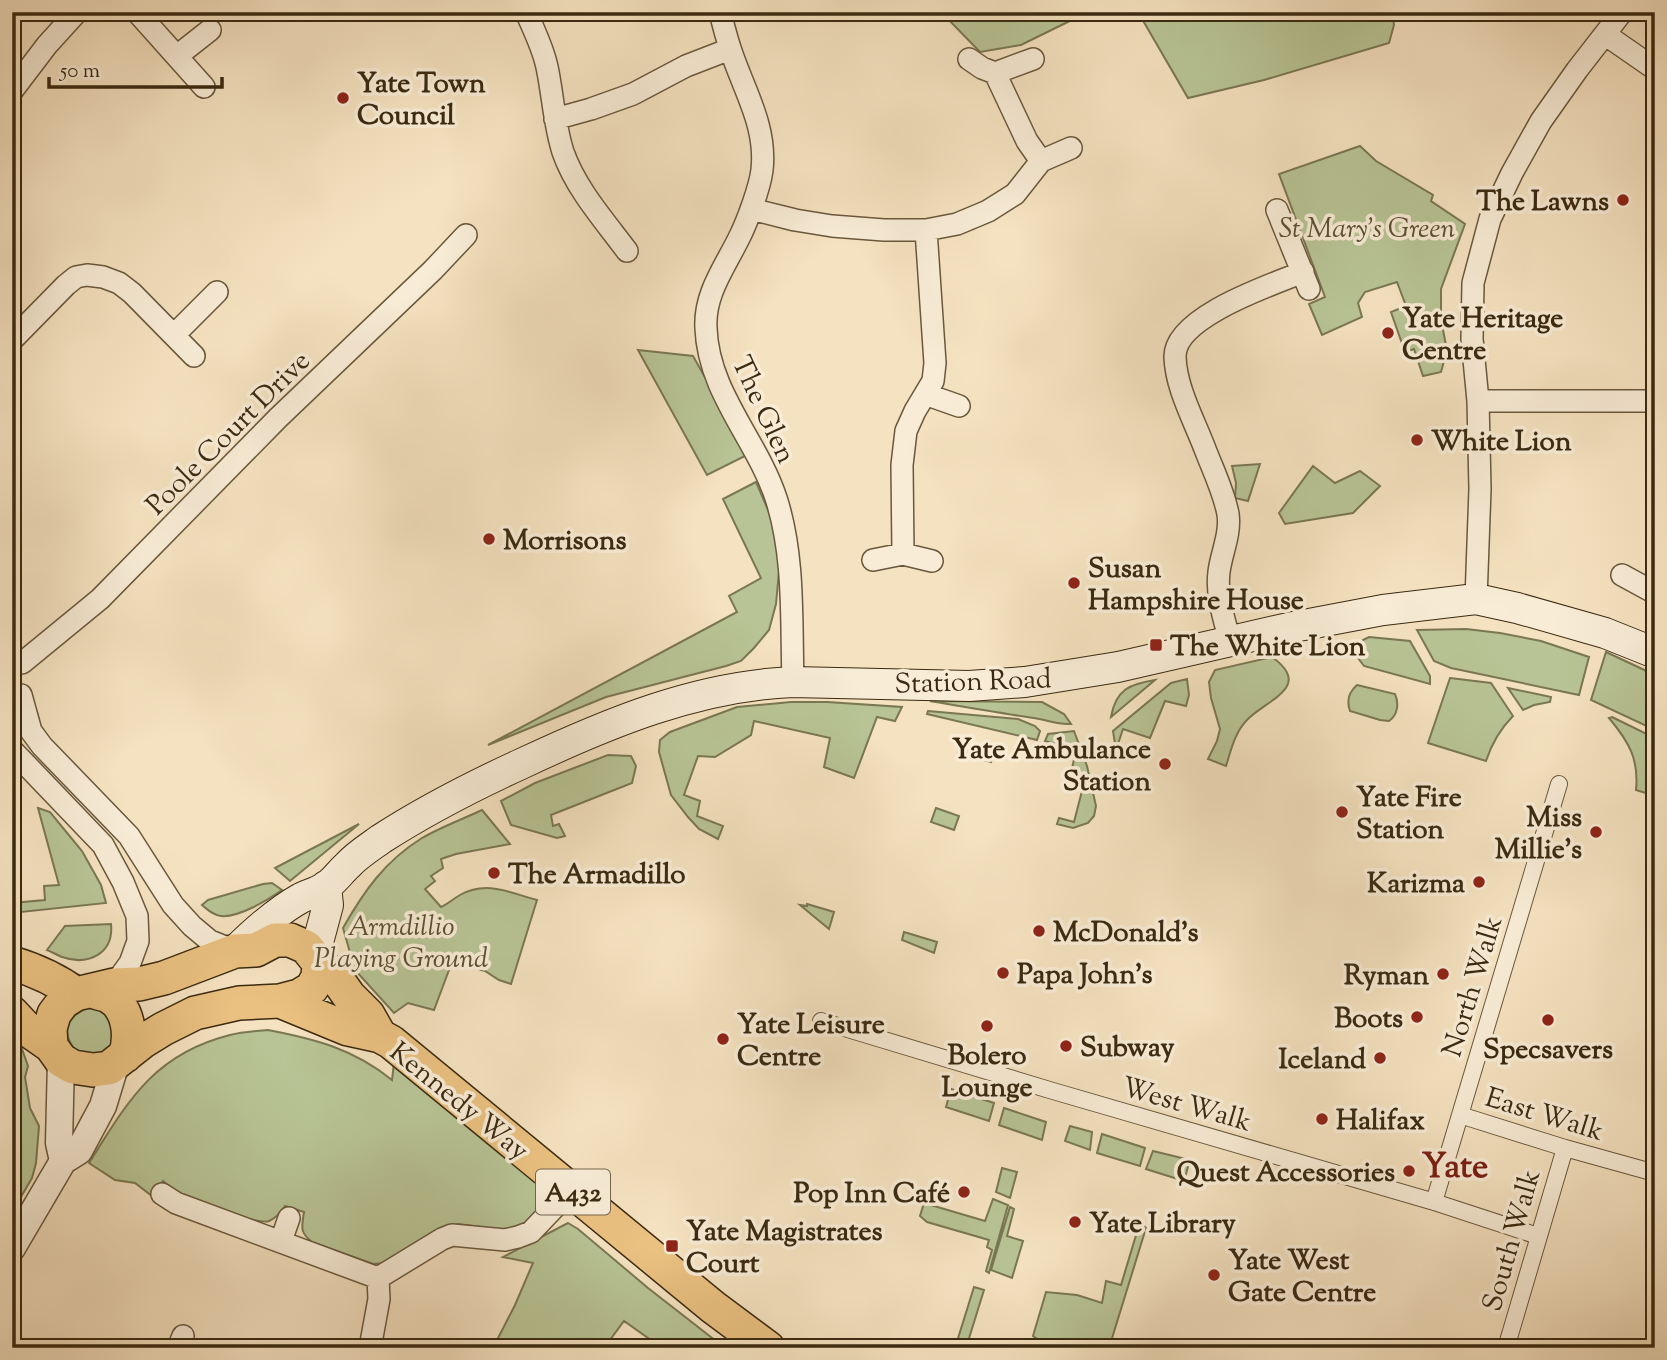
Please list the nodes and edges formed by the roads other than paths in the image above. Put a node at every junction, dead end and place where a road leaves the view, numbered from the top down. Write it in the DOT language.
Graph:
graph roads {
  1 [pos="77,12"];
  2 [pos="138,12"];
  3 [pos="526,12"];
  4 [pos="720,12"];
  5 [pos="1622,12"];
  6 [pos="210,30"];
  7 [pos="1606,35"];
  8 [pos="730,48"];
  9 [pos="177,56"];
  10 [pos="969,59"];
  11 [pos="1033,59"];
  12 [pos="1655,69"];
  13 [pos="995,73"];
  14 [pos="204,87"];
  15 [pos="12,90"];
  16 [pos="555,119"];
  17 [pos="1071,148"];
  18 [pos="1041,161"];
  19 [pos="751,209"];
  20 [pos="1277,210"];
  21 [pos="926,230"];
  22 [pos="466,235"];
  23 [pos="627,251"];
  24 [pos="217,292"];
  25 [pos="174,335"];
  26 [pos="12,340"];
  27 [pos="194,356"];
  28 [pos="925,394"];
  29 [pos="1655,400"];
  30 [pos="1478,401"];
  31 [pos="960,407"];
  32 [pos="903,554"];
  33 [pos="873,560"];
  34 [pos="932,561"];
  35 [pos="1622,575"];
  36 [pos="1655,593"];
  37 [pos="1476,599"];
  38 [pos="1230,641"];
  39 [pos="1655,653"];
  40 [pos="17,657"];
  41 [pos="793,682"];
  42 [pos="16,700"];
  43 [pos="12,750"];
  44 [pos="1559,784"];
  45 [pos="326,886"];
  46 [pos="235,951"];
  47 [pos="12,962"];
  48 [pos="319,963"];
  49 [pos="94,990"];
  50 [pos="280,1001"];
  51 [pos="12,1013"];
  52 [pos="821,1021"];
  53 [pos="380,1036"];
  54 [pos="56,1053"];
  55 [pos="121,1059"];
  56 [pos="1460,1115"];
  57 [pos="1565,1148"];
  58 [pos="63,1161"];
  59 [pos="1655,1172"];
  60 [pos="571,1190"];
  61 [pos="162,1194"];
  62 [pos="1434,1202"];
  63 [pos="289,1218"];
  64 [pos="1538,1236"];
  65 [pos="15,1239"];
  66 [pos="281,1241"];
  67 [pos="378,1278"];
  68 [pos="370,1348"];
  69 [pos="768,1348"];
  70 [pos="1506,1348"];
  1 -- 15 [label="street"];
  2 -- 9 [label="street"];
  3 -- 16 [label="street"];
  4 -- 8 [label="street, The Glen"];
  5 -- 7 [label="street"];
  6 -- 9 [label="street"];
  7 -- 12 [label="street"];
  7 -- 30 [label="street"];
  8 -- 16 [label="street"];
  8 -- 19 [label="street, The Glen"];
  9 -- 14 [label="street"];
  10 -- 13 [label="street"];
  11 -- 13 [label="street"];
  13 -- 18 [label="street"];
  16 -- 23 [label="street"];
  17 -- 18 [label="street"];
  18 -- 21 [label="street"];
  19 -- 21 [label="street"];
  19 -- 41 [label="street, The Glen"];
  20 -- 38 [label="street"];
  21 -- 28 [label="street"];
  22 -- 40 [label="street, Poole Court Drive"];
  24 -- 25 [label="street"];
  25 -- 26 [label="street"];
  25 -- 27 [label="street"];
  28 -- 31 [label="street"];
  28 -- 32 [label="street"];
  29 -- 30 [label="street"];
  30 -- 37 [label="street"];
  32 -- 33 [label="street"];
  32 -- 34 [label="street"];
  35 -- 36 [label="street"];
  37 -- 38 [label="main road, Station Road"];
  37 -- 39 [label="main road, Station Road"];
  38 -- 41 [label="main road, Station Road"];
  40 -- 42 [label="street"];
  41 -- 45 [label="main road, Station Road"];
  42 -- 46 [label="street"];
  43 -- 49 [label="street"];
  44 -- 56 [label="street, North Walk"];
  45 -- 46 [label="main road, Station Road"];
  45 -- 48 [label="main road"];
  46 -- 48 [label="main road, A432"];
  46 -- 49 [label="main road, A432"];
  47 -- 49 [label="main road"];
  48 -- 50 [label="main road, A432"];
  48 -- 53 [label="main road, Kennedy Way / A432"];
  49 -- 54 [label="main road"];
  49 -- 55 [label="main road"];
  50 -- 53 [label="main road, Kennedy Way / A432"];
  50 -- 55 [label="main road, A432"];
  51 -- 54 [label="main road, A432"];
  52 -- 62 [label="street, West Walk"];
  53 -- 60 [label="main road, Kennedy Way / A432"];
  54 -- 55 [label="main road, A432"];
  54 -- 58 [label="street"];
  55 -- 58 [label="street"];
  56 -- 57 [label="street, East Walk"];
  56 -- 62 [label="street, North Walk"];
  57 -- 59 [label="street, East Walk"];
  57 -- 64 [label="street, South Walk"];
  58 -- 65 [label="street"];
  60 -- 67 [label="street"];
  60 -- 69 [label="main road, Kennedy Way / A432"];
  61 -- 66 [label="street"];
  62 -- 64 [label="street, West Walk"];
  63 -- 66 [label="street"];
  64 -- 70 [label="street, South Walk"];
  66 -- 67 [label="street"];
  67 -- 68 [label="street"];
}
